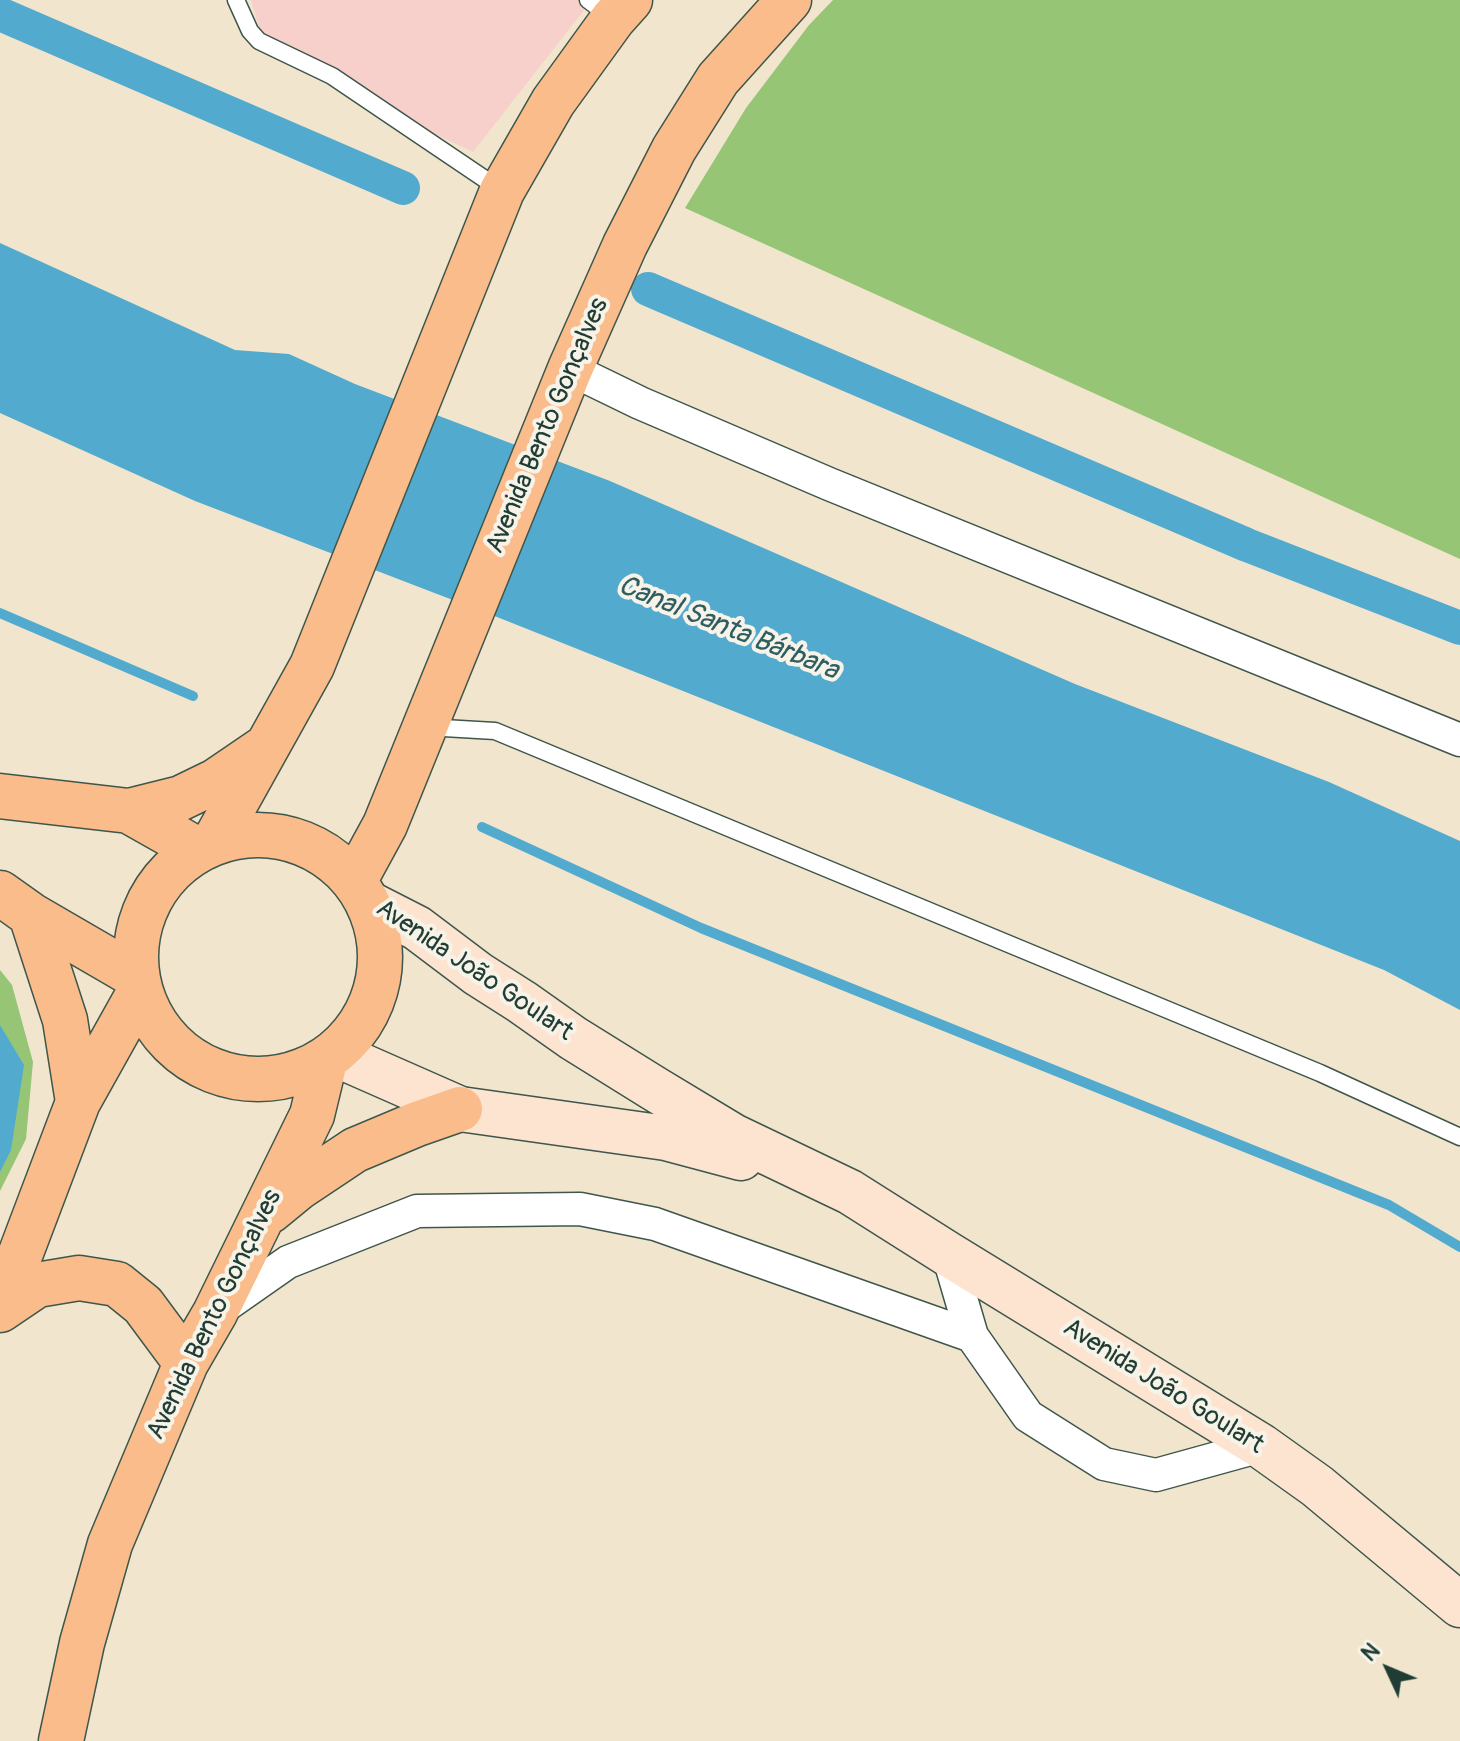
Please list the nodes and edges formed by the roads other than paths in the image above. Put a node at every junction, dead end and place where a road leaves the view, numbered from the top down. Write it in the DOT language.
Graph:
graph roads {
  1 [pos="236,0"];
  2 [pos="789,0"];
  3 [pos="610,6"];
  4 [pos="502,191"];
  5 [pos="563,386"];
  6 [pos="429,715"];
  7 [pos="1460,740"];
  8 [pos="268,745"];
  9 [pos="0,796"];
  10 [pos="129,811"];
  11 [pos="206,846"];
  12 [pos="362,892"];
  13 [pos="16,904"];
  14 [pos="138,984"];
  15 [pos="330,1058"];
  16 [pos="78,1102"];
  17 [pos="460,1109"];
  18 [pos="1460,1137"];
  19 [pos="850,1192"];
  20 [pos="263,1218"];
  21 [pos="948,1254"];
  22 [pos="0,1309"];
  23 [pos="215,1313"];
  24 [pos="972,1336"];
  25 [pos="186,1363"];
  26 [pos="1261,1446"];
  27 [pos="1460,1605"];
  28 [pos="61,1741"];
  1 -- 4 [label="lane"];
  2 -- 5 [label="main road, Avenida Bento Gonçalves"];
  3 -- 4 [label="main road"];
  4 -- 8 [label="main road"];
  5 -- 6 [label="main road, Avenida Bento Gonçalves"];
  5 -- 7 [label="street"];
  6 -- 12 [label="main road, Avenida Bento Gonçalves"];
  6 -- 18 [label="lane"];
  8 -- 10 [label="main road"];
  8 -- 11 [label="main road"];
  9 -- 10 [label="main road"];
  10 -- 11 [label="main road"];
  11 -- 12 [label="main road, Avenida João Goulart"];
  11 -- 14 [label="main road"];
  12 -- 15 [label="main road, Avenida Bento Gonçalves"];
  12 -- 19 [label="main road, Avenida João Goulart"];
  13 -- 14 [label="main road"];
  13 -- 16 [label="main road"];
  14 -- 15 [label="main road"];
  14 -- 16 [label="main road"];
  15 -- 17 [label="main road, Avenida João Goulart"];
  15 -- 20 [label="main road, Avenida Bento Gonçalves"];
  16 -- 22 [label="main road"];
  17 -- 19 [label="main road, Avenida João Goulart"];
  17 -- 20 [label="main road"];
  19 -- 21 [label="main road, Avenida João Goulart"];
  20 -- 23 [label="main road, Avenida Bento Gonçalves"];
  21 -- 24 [label="street"];
  21 -- 26 [label="main road, Avenida João Goulart"];
  22 -- 25 [label="main road"];
  23 -- 24 [label="street"];
  23 -- 25 [label="main road, Avenida Bento Gonçalves"];
  24 -- 26 [label="street"];
  25 -- 28 [label="main road, Avenida Bento Gonçalves"];
  26 -- 27 [label="main road, Avenida João Goulart"];
}
